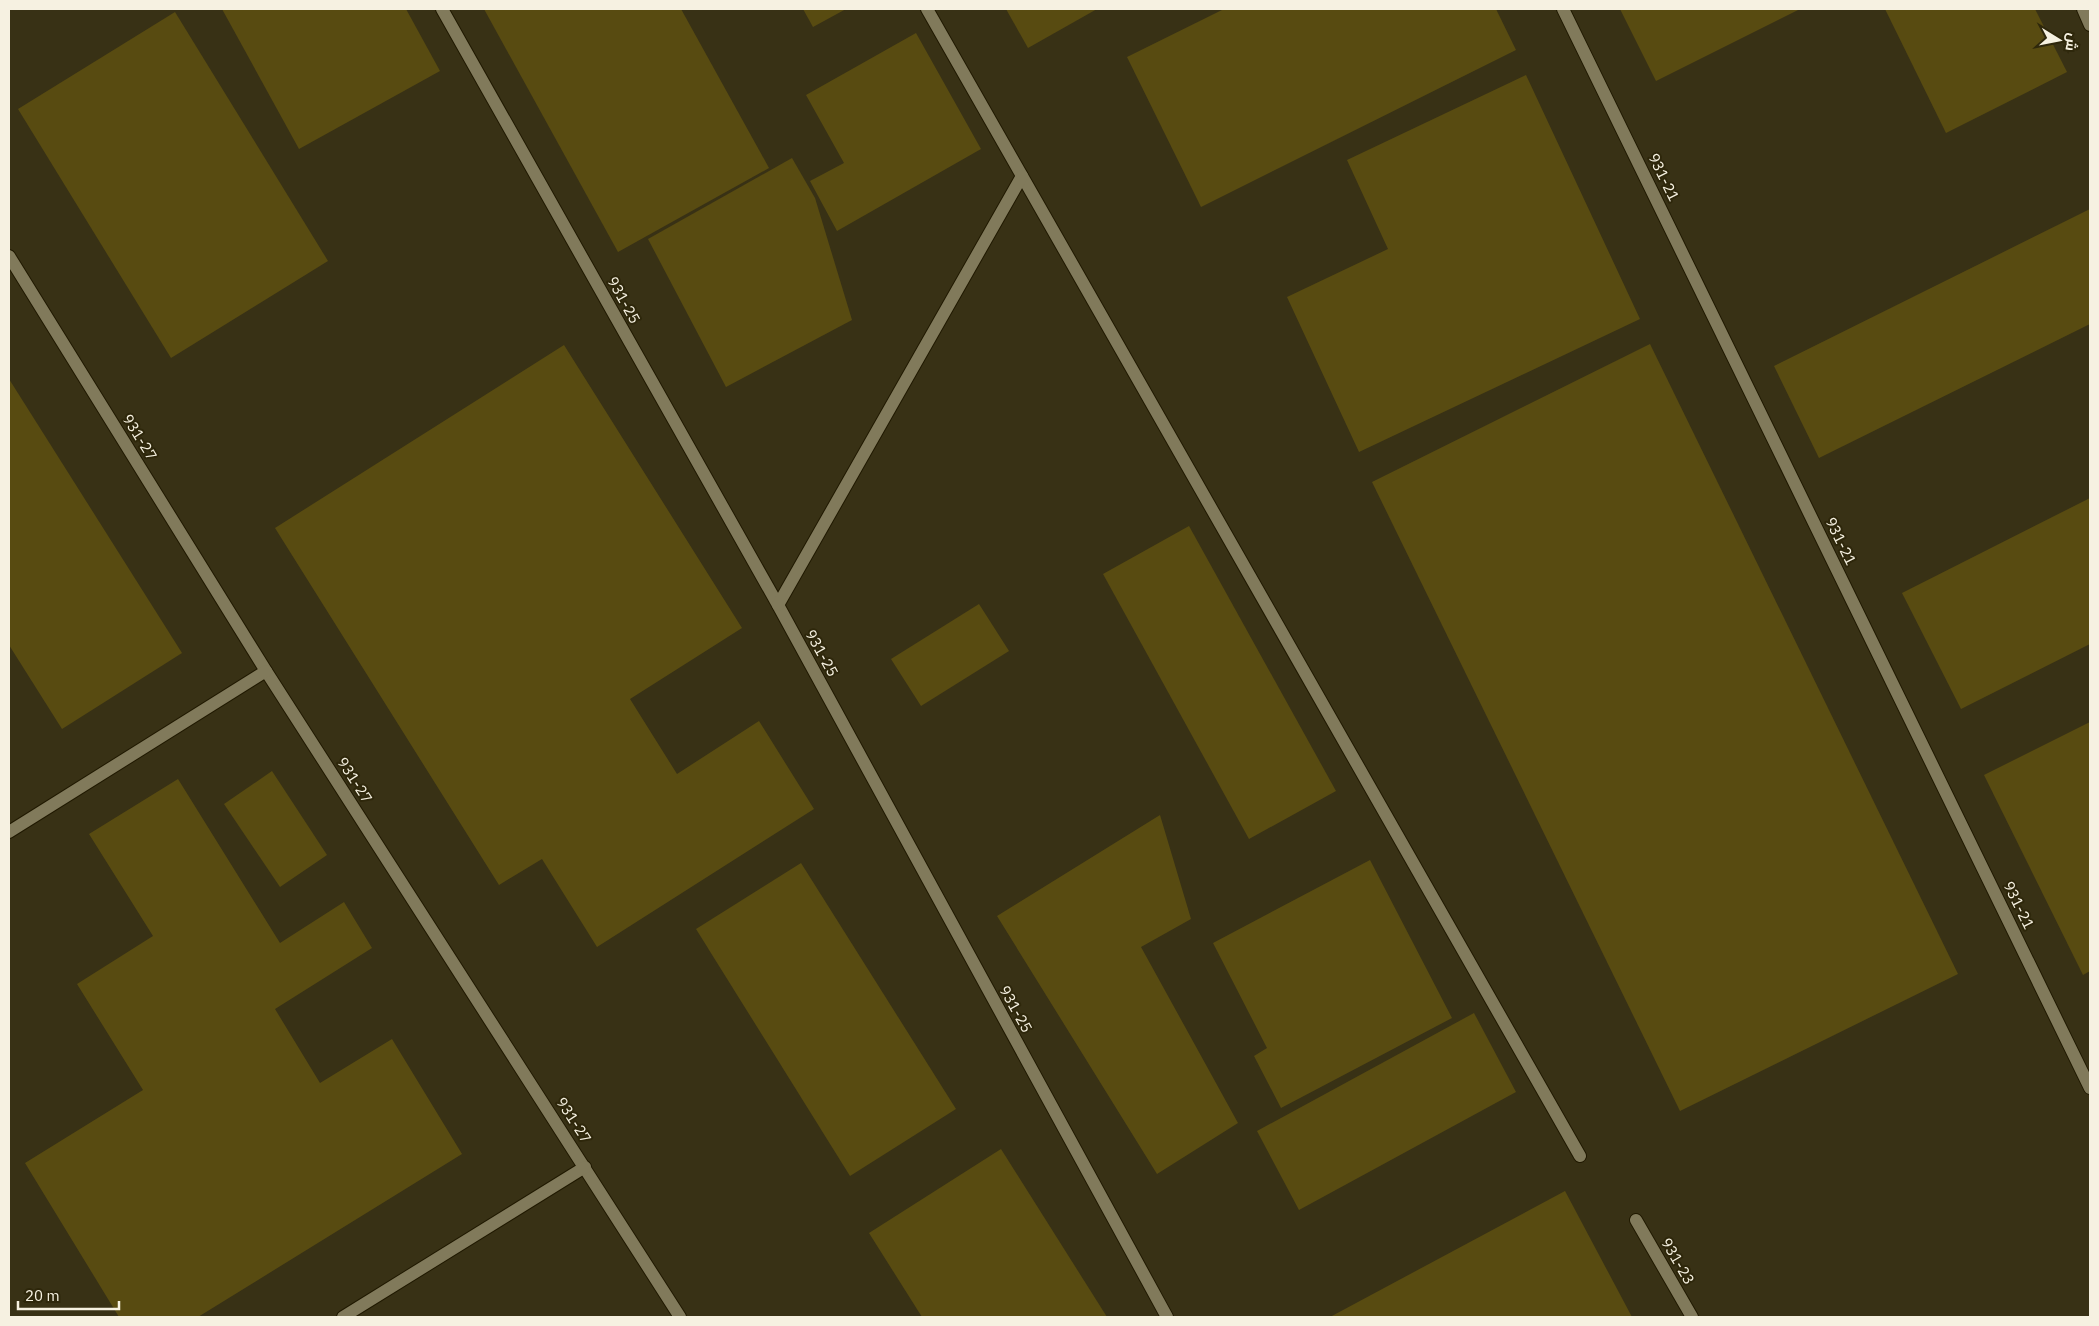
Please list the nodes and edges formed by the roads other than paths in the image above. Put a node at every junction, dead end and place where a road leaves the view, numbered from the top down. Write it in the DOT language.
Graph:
graph roads {
  1 [pos="442,9"];
  2 [pos="927,9"];
  3 [pos="1563,9"];
  4 [pos="2083,9"];
  5 [pos="2090,25"];
  6 [pos="1022,176"];
  7 [pos="9,256"];
  8 [pos="778,606"];
  9 [pos="266,670"];
  10 [pos="9,832"];
  11 [pos="2090,1088"];
  12 [pos="1580,1156"];
  13 [pos="585,1167"];
  14 [pos="1636,1220"];
  15 [pos="342,1317"];
  16 [pos="680,1317"];
  17 [pos="1167,1317"];
  18 [pos="1692,1317"];
  1 -- 8 [label="street, 931-25"];
  2 -- 6 [label="street"];
  3 -- 11 [label="street, 931-21"];
  4 -- 5 [label="street"];
  6 -- 8 [label="street"];
  6 -- 12 [label="street"];
  7 -- 9 [label="street, 931-27"];
  8 -- 17 [label="street, 931-25"];
  9 -- 10 [label="street"];
  9 -- 13 [label="street, 931-27"];
  13 -- 15 [label="street"];
  13 -- 16 [label="street, 931-27"];
  14 -- 18 [label="street, 931-23"];
}
